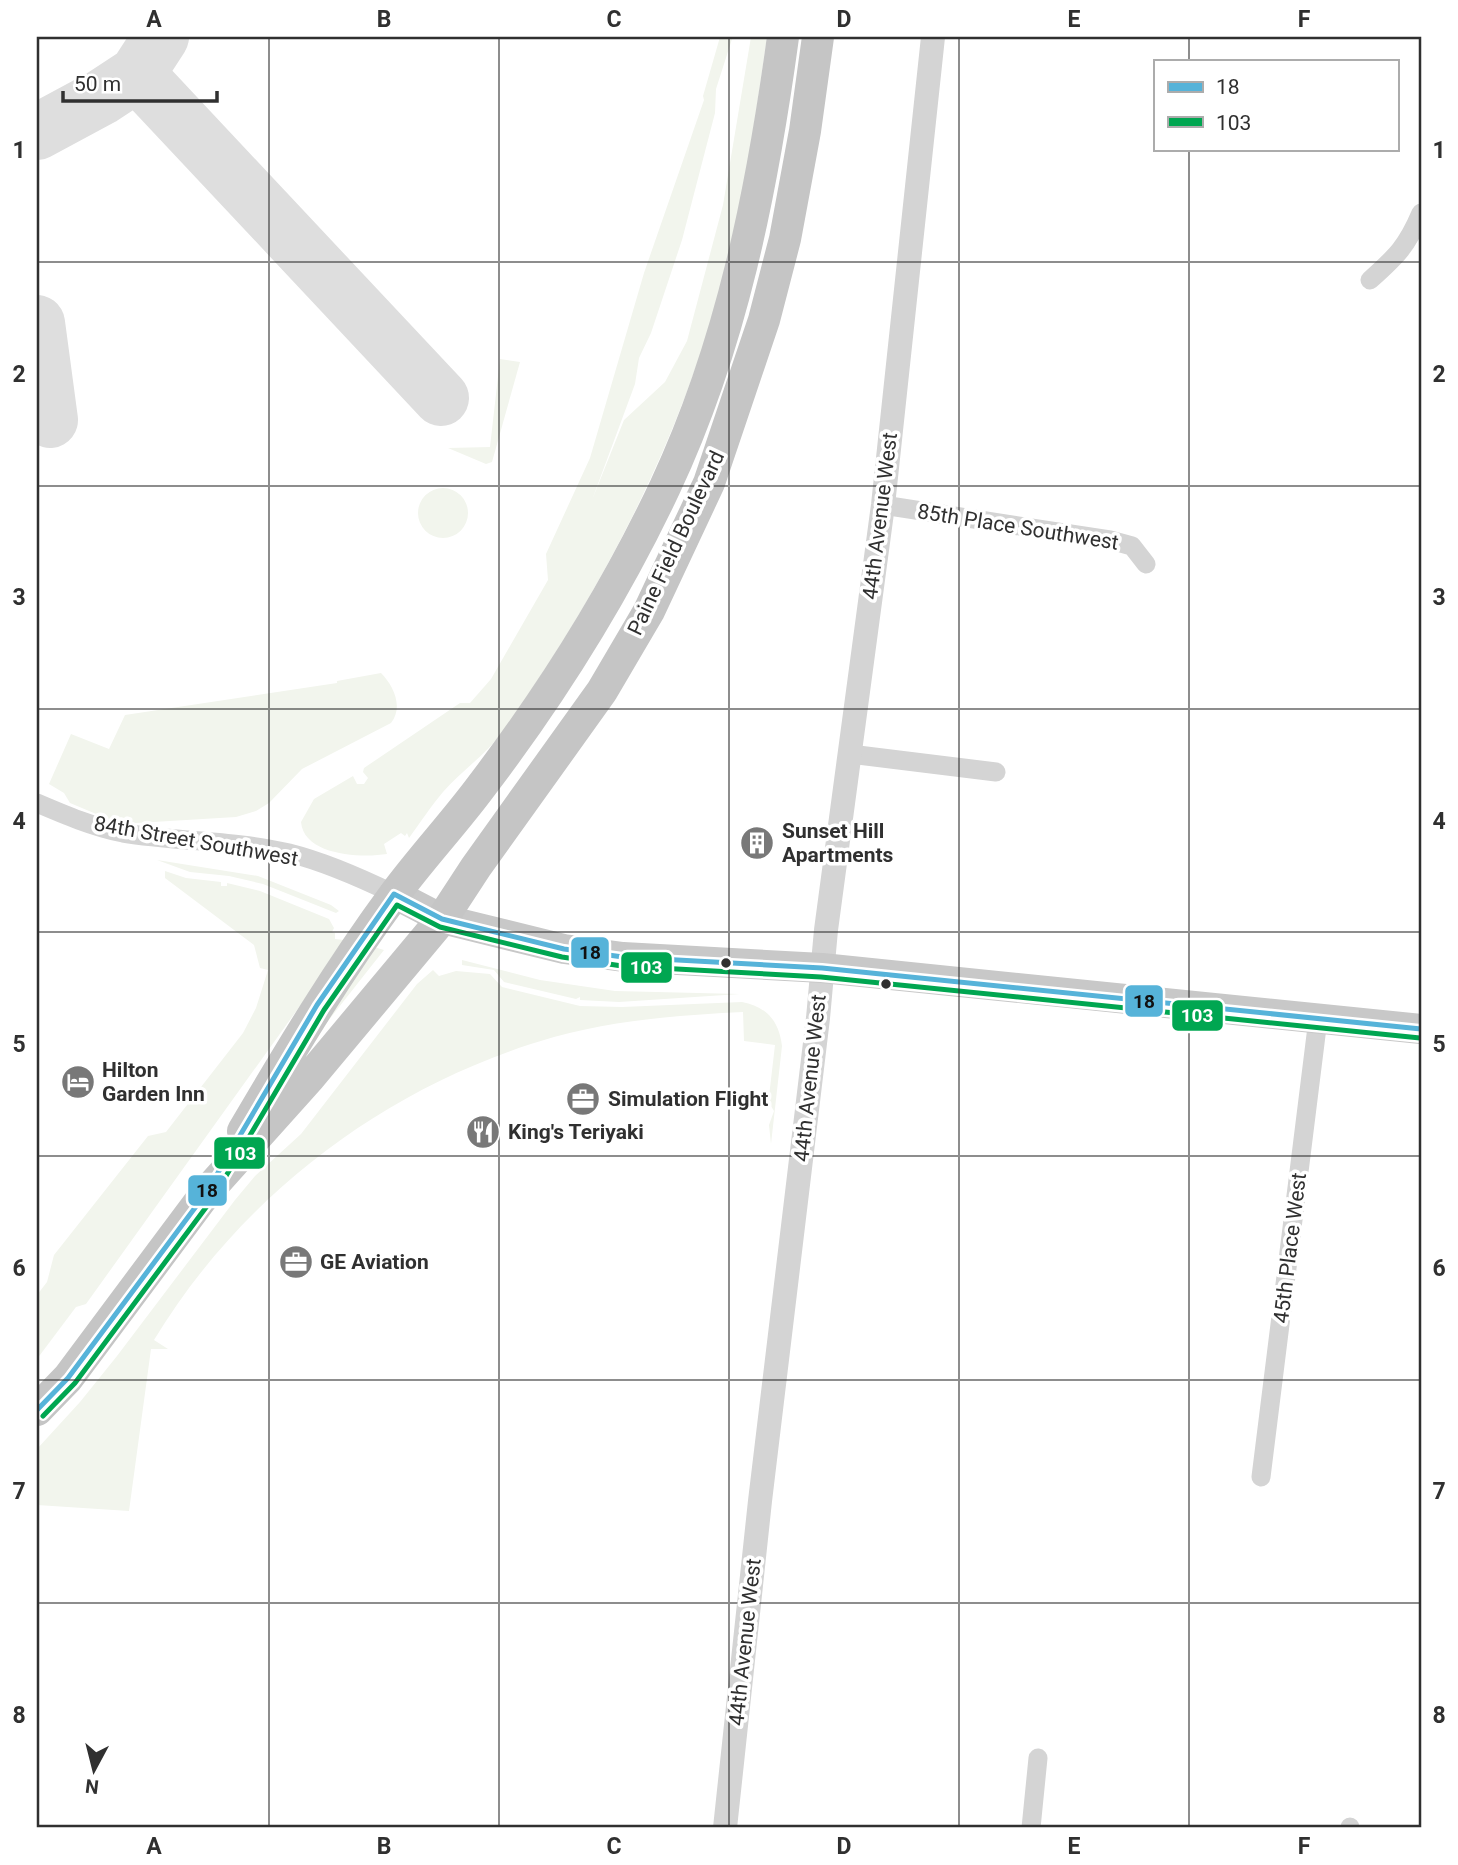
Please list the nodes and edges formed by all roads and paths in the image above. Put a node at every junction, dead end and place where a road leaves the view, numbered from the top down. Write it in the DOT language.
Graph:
graph roads {
  1 [pos="783,37"];
  2 [pos="818,37"];
  3 [pos="933,37"];
  4 [pos="1421,213"];
  5 [pos="1370,280"];
  6 [pos="883,505"];
  7 [pos="1146,564"];
  8 [pos="849,754"];
  9 [pos="996,772"];
  10 [pos="37,803"];
  11 [pos="394,894"];
  12 [pos="442,919"];
  13 [pos="822,968"];
  14 [pos="1318,1018"];
  15 [pos="1421,1029"];
  16 [pos="206,1193"];
  17 [pos="37,1410"];
  18 [pos="1261,1477"];
  19 [pos="1038,1758"];
  20 [pos="725,1828"];
  21 [pos="1031,1828"];
  1 -- 11 [label="highway, Paine Field Boulevard"];
  2 -- 12 [label="highway, Paine Field Boulevard"];
  3 -- 6 [label="street, 44th Avenue West"];
  4 -- 5 [label="street"];
  6 -- 7 [label="street, 85th Place Southwest"];
  6 -- 8 [label="street, 44th Avenue West"];
  8 -- 9 [label="street"];
  8 -- 13 [label="street, 44th Avenue West"];
  10 -- 11 [label="street, 84th Street Southwest"];
  11 -- 12 [label="main road, 84th Street Southwest"];
  11 -- 16 [label="highway"];
  12 -- 13 [label="main road, 84th Street Southwest"];
  12 -- 16 [label="highway"];
  13 -- 14 [label="main road, 84th Street Southwest"];
  13 -- 20 [label="street, 44th Avenue West"];
  14 -- 15 [label="main road, 84th Street Southwest"];
  14 -- 18 [label="street, 45th Place West"];
  16 -- 17 [label="highway"];
  19 -- 21 [label="street"];
}
